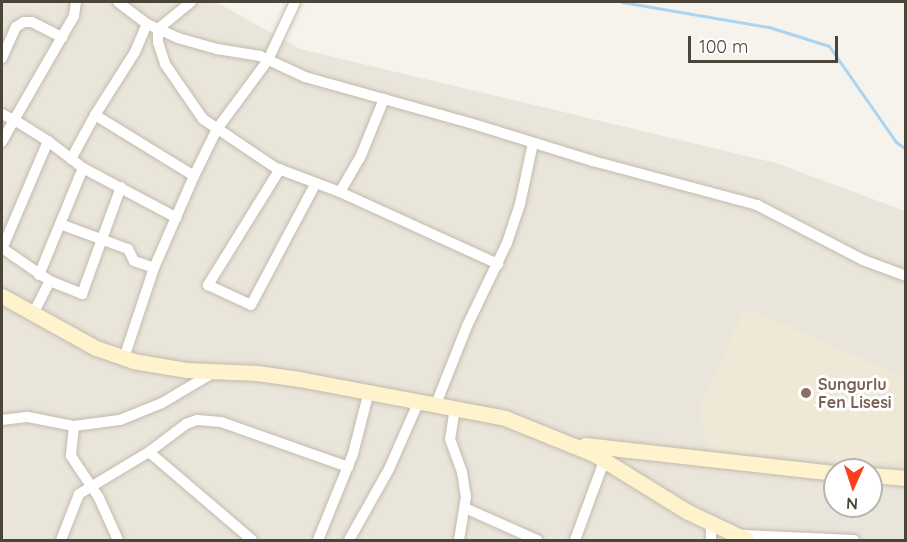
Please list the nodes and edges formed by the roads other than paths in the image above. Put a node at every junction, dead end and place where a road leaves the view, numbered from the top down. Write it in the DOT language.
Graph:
graph roads {
  1 [pos="76,2"];
  2 [pos="118,2"];
  3 [pos="190,2"];
  4 [pos="296,2"];
  5 [pos="147,24"];
  6 [pos="158,29"];
  7 [pos="62,37"];
  8 [pos="2,58"];
  9 [pos="268,60"];
  10 [pos="384,99"];
  11 [pos="2,114"];
  12 [pos="95,115"];
  13 [pos="14,120"];
  14 [pos="217,129"];
  15 [pos="48,141"];
  16 [pos="2,142"];
  17 [pos="533,143"];
  18 [pos="71,159"];
  19 [pos="83,168"];
  20 [pos="280,169"];
  21 [pos="194,176"];
  22 [pos="316,183"];
  23 [pos="121,187"];
  24 [pos="340,192"];
  25 [pos="177,218"];
  26 [pos="60,225"];
  27 [pos="101,240"];
  28 [pos="2,249"];
  29 [pos="498,264"];
  30 [pos="154,268"];
  31 [pos="39,275"];
  32 [pos="906,276"];
  33 [pos="50,281"];
  34 [pos="2,296"];
  35 [pos="33,314"];
  36 [pos="124,358"];
  37 [pos="216,371"];
  38 [pos="369,391"];
  39 [pos="419,401"];
  40 [pos="436,404"];
  41 [pos="454,408"];
  42 [pos="2,420"];
  43 [pos="74,426"];
  44 [pos="563,442"];
  45 [pos="149,452"];
  46 [pos="604,461"];
  47 [pos="348,467"];
  48 [pos="823,472"];
  49 [pos="883,477"];
  50 [pos="906,478"];
  51 [pos="91,488"];
  52 [pos="465,508"];
  53 [pos="711,523"];
  54 [pos="741,537"];
  55 [pos="62,540"];
  56 [pos="118,540"];
  57 [pos="252,540"];
  58 [pos="318,540"];
  59 [pos="349,540"];
  60 [pos="459,540"];
  61 [pos="537,540"];
  62 [pos="575,540"];
  63 [pos="711,540"];
  64 [pos="854,540"];
  1 -- 7 [label="street"];
  2 -- 5 [label="street"];
  3 -- 6 [label="street"];
  4 -- 9 [label="street"];
  5 -- 6 [label="street"];
  5 -- 12 [label="street"];
  6 -- 9 [label="street"];
  6 -- 14 [label="street"];
  7 -- 8 [label="street"];
  7 -- 13 [label="street"];
  9 -- 10 [label="street"];
  9 -- 14 [label="street"];
  10 -- 17 [label="street"];
  10 -- 24 [label="street"];
  11 -- 13 [label="street"];
  12 -- 18 [label="street"];
  12 -- 21 [label="street"];
  13 -- 15 [label="street"];
  13 -- 16 [label="street"];
  14 -- 20 [label="street"];
  14 -- 21 [label="street"];
  15 -- 18 [label="street"];
  15 -- 28 [label="street"];
  17 -- 29 [label="street"];
  17 -- 32 [label="street"];
  18 -- 19 [label="street"];
  19 -- 23 [label="street"];
  19 -- 26 [label="street"];
  20 -- 22 [label="street"];
  20 -- 22 [label="street"];
  21 -- 25 [label="street"];
  22 -- 24 [label="street"];
  23 -- 25 [label="street"];
  23 -- 27 [label="street"];
  24 -- 29 [label="street"];
  25 -- 30 [label="street"];
  26 -- 27 [label="street"];
  26 -- 31 [label="street"];
  27 -- 30 [label="street"];
  27 -- 33 [label="street"];
  28 -- 31 [label="street"];
  29 -- 40 [label="street"];
  30 -- 36 [label="street"];
  31 -- 33 [label="street"];
  33 -- 35 [label="street"];
  34 -- 35 [label="main road"];
  35 -- 36 [label="main road"];
  36 -- 37 [label="main road"];
  37 -- 38 [label="main road"];
  37 -- 43 [label="street"];
  38 -- 39 [label="main road"];
  38 -- 47 [label="street"];
  39 -- 40 [label="main road"];
  39 -- 59 [label="street"];
  40 -- 41 [label="main road"];
  41 -- 44 [label="main road"];
  41 -- 52 [label="street"];
  42 -- 43 [label="street"];
  43 -- 51 [label="street"];
  44 -- 46 [label="main road"];
  44 -- 48 [label="main road"];
  45 -- 47 [label="street"];
  45 -- 51 [label="street"];
  45 -- 57 [label="street"];
  46 -- 53 [label="main road"];
  46 -- 62 [label="street"];
  47 -- 58 [label="street"];
  49 -- 50 [label="main road"];
  51 -- 55 [label="street"];
  51 -- 56 [label="street"];
  52 -- 60 [label="street"];
  52 -- 61 [label="street"];
  53 -- 54 [label="main road"];
  53 -- 63 [label="street"];
  54 -- 64 [label="street"];
}
